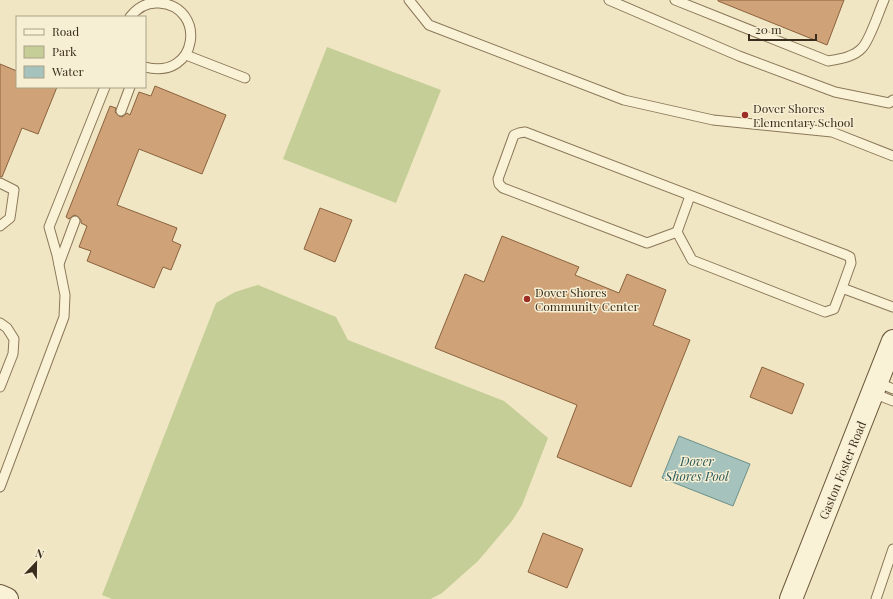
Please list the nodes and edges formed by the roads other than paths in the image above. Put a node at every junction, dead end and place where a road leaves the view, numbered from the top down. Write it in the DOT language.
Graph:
graph roads {
  1 [pos="409,0"];
  2 [pos="608,0"];
  3 [pos="675,0"];
  4 [pos="884,0"];
  5 [pos="131,16"];
  6 [pos="186,55"];
  7 [pos="146,67"];
  8 [pos="245,78"];
  9 [pos="105,88"];
  10 [pos="130,88"];
  11 [pos="893,100"];
  12 [pos="121,111"];
  13 [pos="893,156"];
  14 [pos="0,182"];
  15 [pos="690,196"];
  16 [pos="75,221"];
  17 [pos="0,226"];
  18 [pos="677,232"];
  19 [pos="59,264"];
  20 [pos="842,288"];
  21 [pos="893,307"];
  22 [pos="0,323"];
  23 [pos="893,341"];
  24 [pos="0,387"];
  25 [pos="881,388"];
  26 [pos="893,401"];
  27 [pos="0,487"];
  28 [pos="893,549"];
  29 [pos="0,596"];
  30 [pos="7,599"];
  31 [pos="791,599"];
  32 [pos="876,599"];
  1 -- 13 [label="lane"];
  2 -- 11 [label="lane"];
  3 -- 4 [label="lane"];
  5 -- 6 [label="lane"];
  6 -- 7 [label="lane"];
  6 -- 8 [label="lane"];
  9 -- 19 [label="lane"];
  10 -- 12 [label="lane"];
  14 -- 17 [label="lane"];
  15 -- 18 [label="lane"];
  15 -- 18 [label="lane"];
  15 -- 20 [label="lane"];
  16 -- 19 [label="lane"];
  18 -- 20 [label="lane"];
  19 -- 27 [label="lane"];
  20 -- 21 [label="lane"];
  22 -- 24 [label="lane"];
  23 -- 25 [label="street, Gaston Foster Road"];
  25 -- 26 [label="lane"];
  25 -- 31 [label="street, Gaston Foster Road"];
  28 -- 32 [label="lane"];
  29 -- 30 [label="street"];
}
